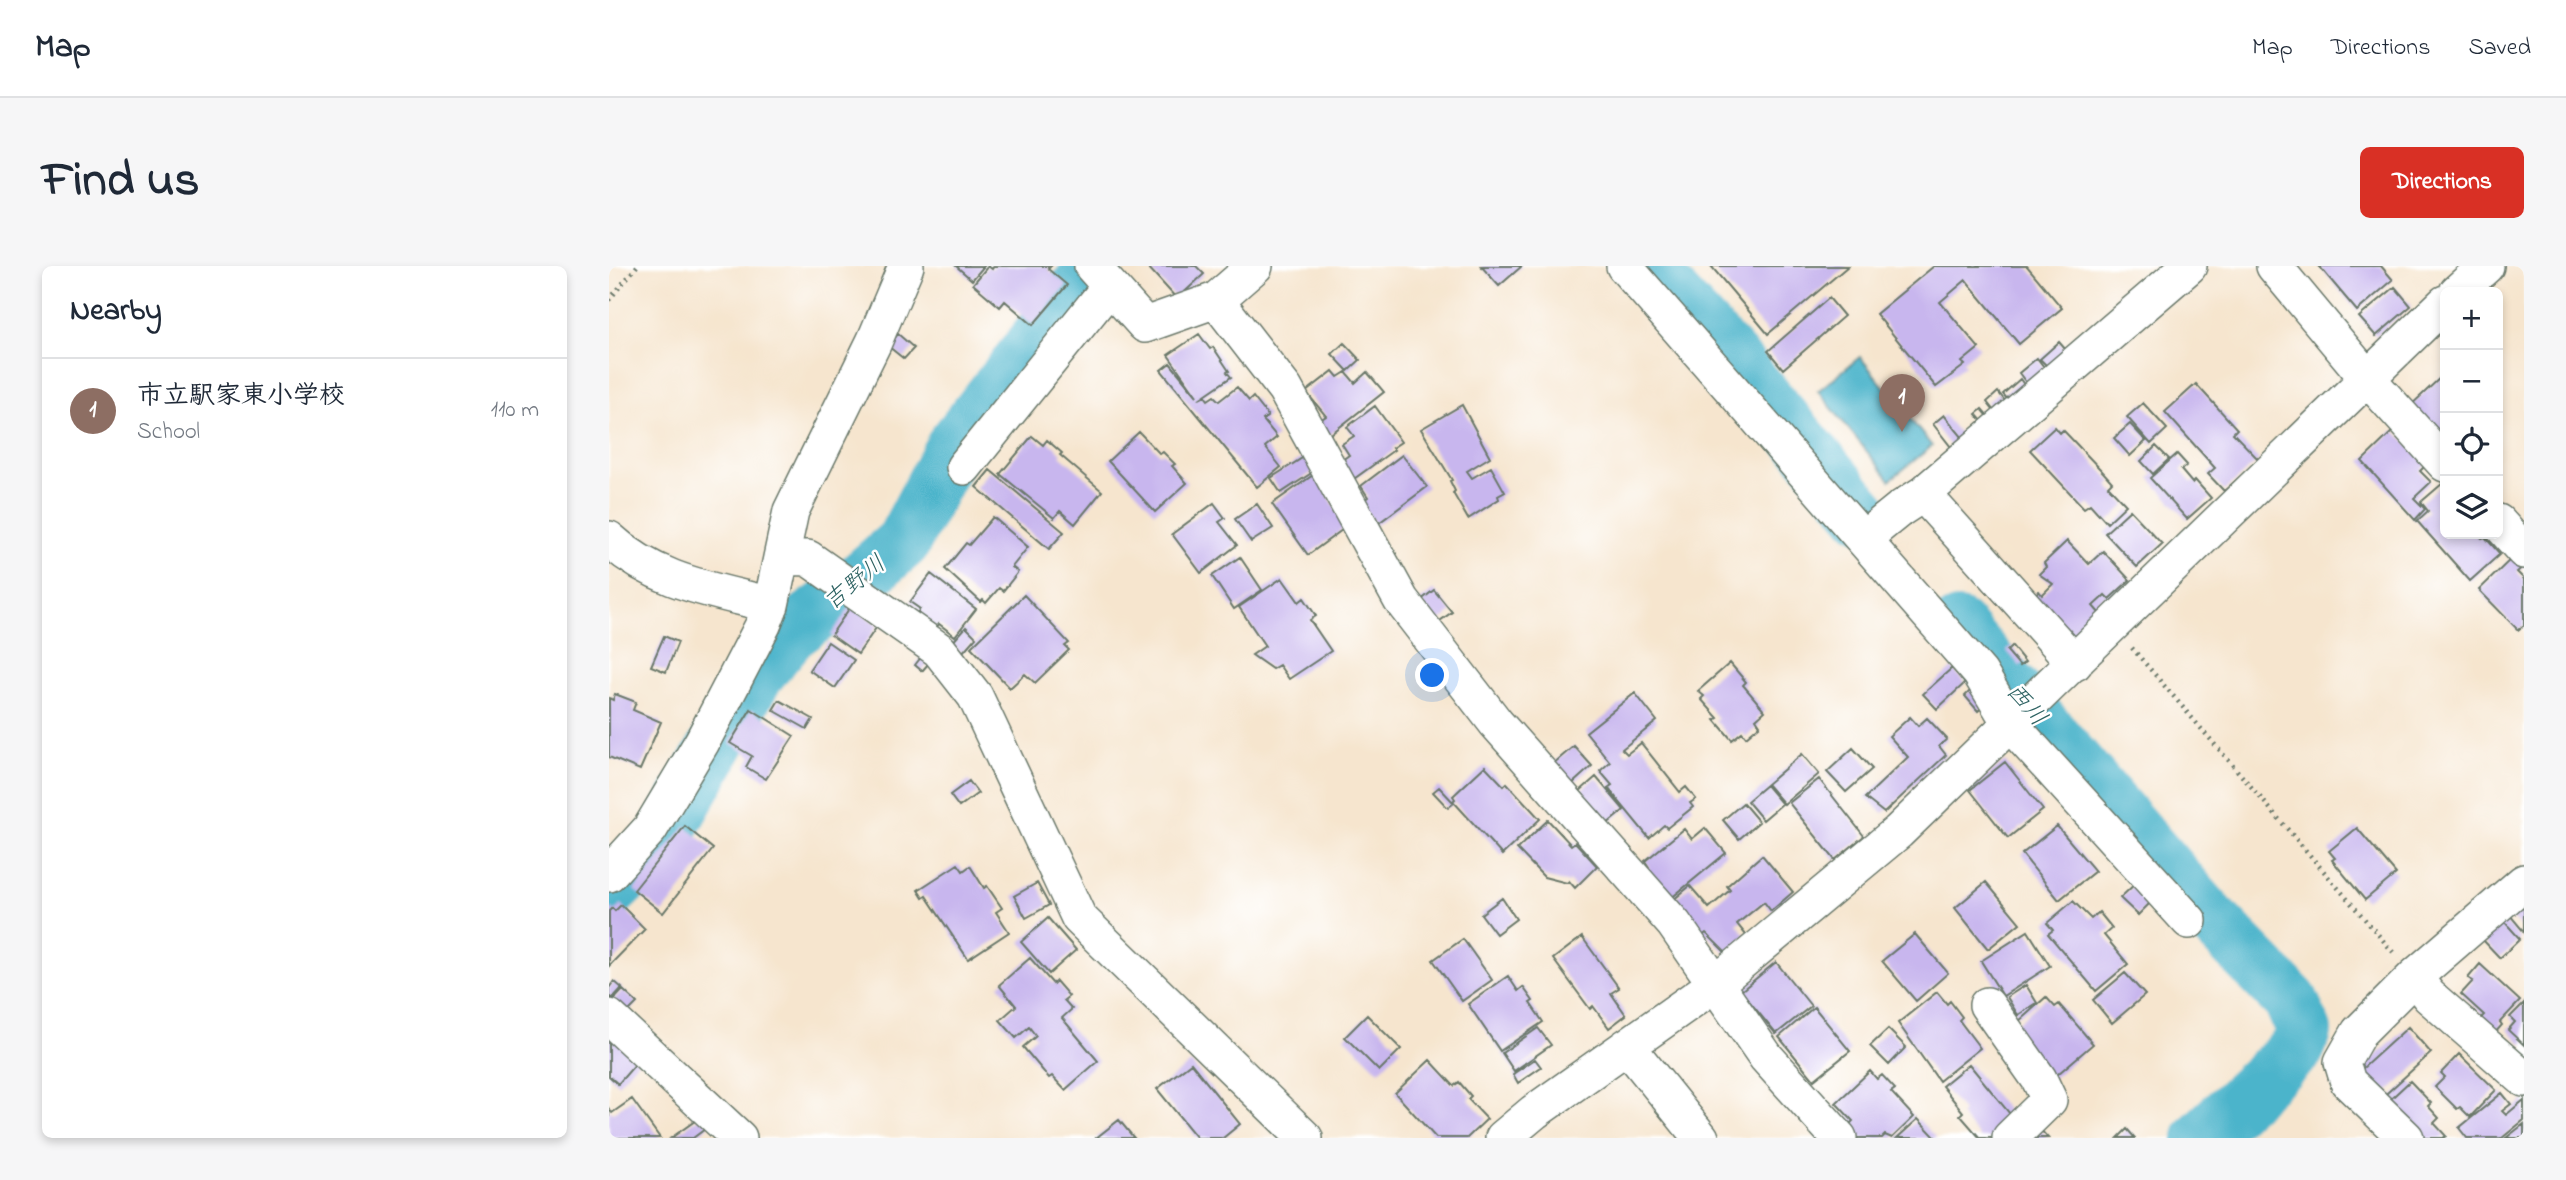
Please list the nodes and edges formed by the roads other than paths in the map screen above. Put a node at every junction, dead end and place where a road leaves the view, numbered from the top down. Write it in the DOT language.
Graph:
graph roads {
  1 [pos="906,266"];
  2 [pos="1255,266"];
  3 [pos="1624,266"];
  4 [pos="2189,266"];
  5 [pos="2274,266"];
  6 [pos="2486,266"];
  7 [pos="1101,276"];
  8 [pos="2463,287"];
  9 [pos="1216,300"];
  10 [pos="2440,308"];
  11 [pos="2368,379"];
  12 [pos="2440,458"];
  13 [pos="964,467"];
  14 [pos="1911,502"];
  15 [pos="2503,528"];
  16 [pos="609,539"];
  17 [pos="1863,539"];
  18 [pos="2524,551"];
  19 [pos="783,557"];
  20 [pos="771,605"];
  21 [pos="2075,663"];
  22 [pos="2011,725"];
  23 [pos="609,874"];
  24 [pos="2524,882"];
  25 [pos="2189,921"];
  26 [pos="2414,977"];
  27 [pos="1715,984"];
  28 [pos="1987,1005"];
  29 [pos="609,1017"];
  30 [pos="1627,1046"];
  31 [pos="2524,1079"];
  32 [pos="739,1138"];
  33 [pos="1305,1138"];
  34 [pos="1503,1138"];
  35 [pos="1701,1138"];
  36 [pos="1839,1138"];
  37 [pos="2010,1138"];
  38 [pos="2406,1138"];
  1 -- 19 [label="street"];
  2 -- 9 [label="street"];
  3 -- 17 [label="street"];
  4 -- 14 [label="street"];
  5 -- 11 [label="street"];
  6 -- 8 [label="street"];
  7 -- 9 [label="street"];
  7 -- 13 [label="street"];
  9 -- 27 [label="street"];
  10 -- 11 [label="street"];
  11 -- 12 [label="street"];
  11 -- 21 [label="street"];
  14 -- 17 [label="street"];
  14 -- 21 [label="street"];
  15 -- 18 [label="street"];
  16 -- 20 [label="street"];
  17 -- 22 [label="street"];
  19 -- 20 [label="street"];
  19 -- 33 [label="street"];
  20 -- 23 [label="street"];
  21 -- 22 [label="street"];
  22 -- 25 [label="street"];
  22 -- 27 [label="street"];
  24 -- 26 [label="street"];
  26 -- 31 [label="street"];
  26 -- 38 [label="street"];
  27 -- 30 [label="street"];
  27 -- 36 [label="street"];
  28 -- 37 [label="street"];
  29 -- 32 [label="street"];
  30 -- 34 [label="street"];
  30 -- 35 [label="street"];
}
